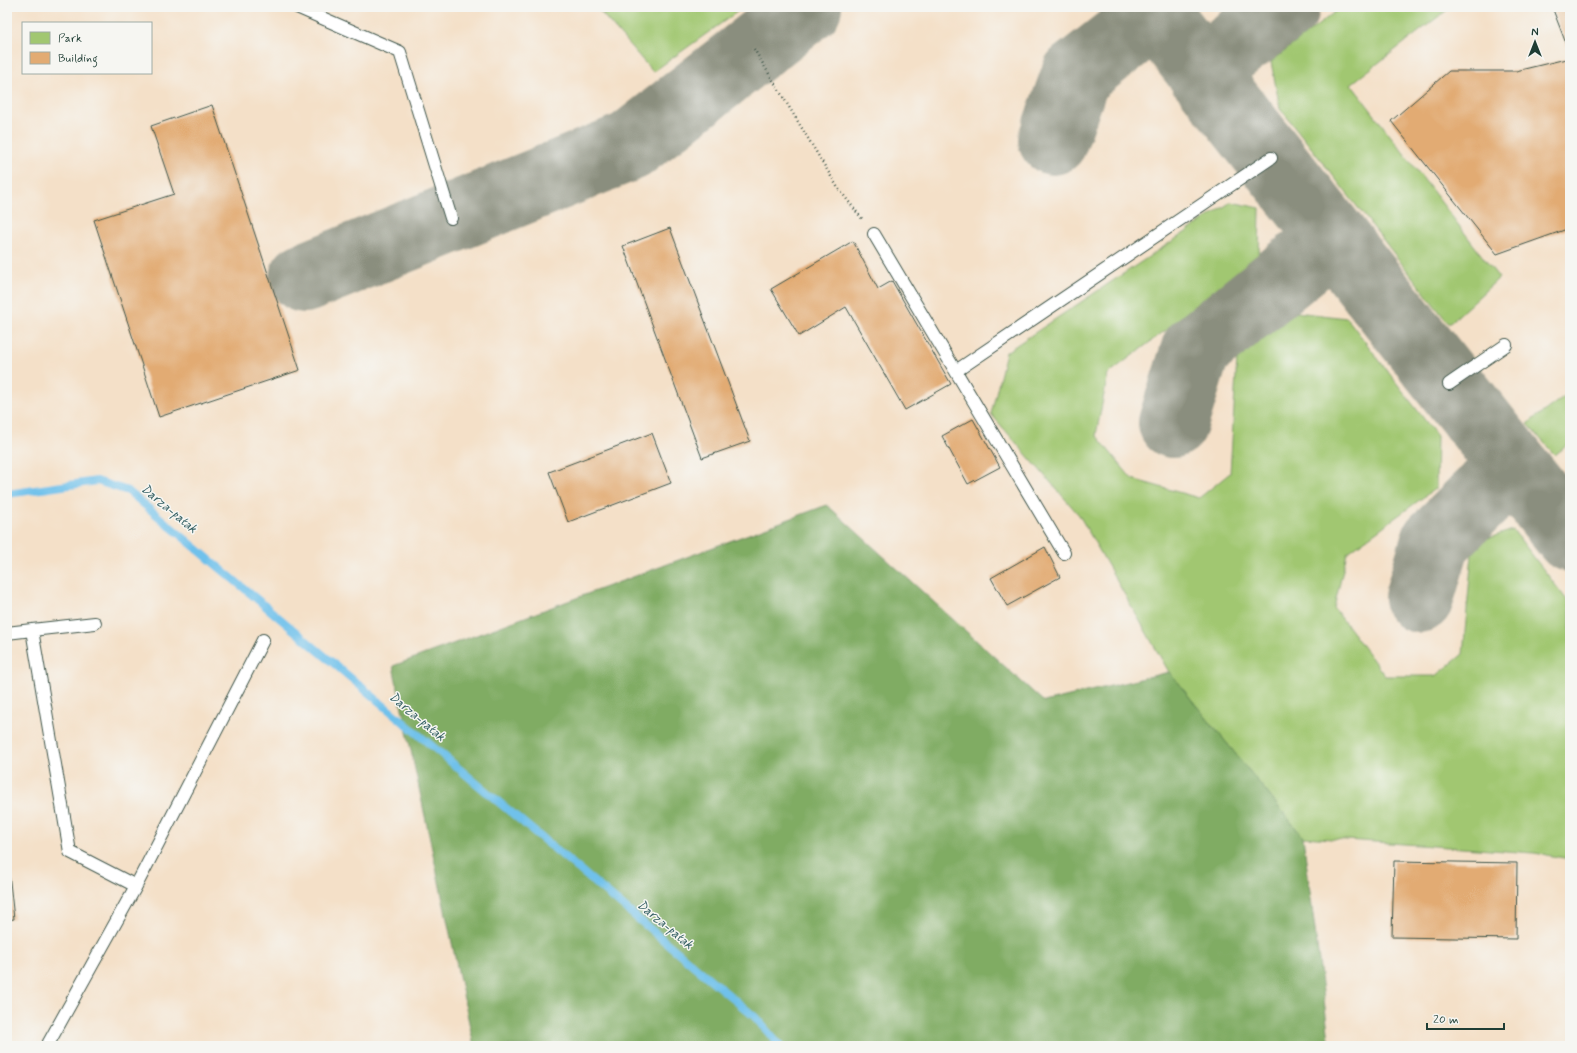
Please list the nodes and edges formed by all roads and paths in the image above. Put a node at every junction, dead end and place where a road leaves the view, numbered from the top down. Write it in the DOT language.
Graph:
graph roads {
  1 [pos="297,7"];
  2 [pos="754,49"];
  3 [pos="1270,158"];
  4 [pos="451,218"];
  5 [pos="874,234"];
  6 [pos="1506,345"];
  7 [pos="956,371"];
  8 [pos="1450,384"];
  9 [pos="1064,553"];
  10 [pos="95,624"];
  11 [pos="32,630"];
  12 [pos="7,633"];
  13 [pos="263,640"];
  14 [pos="136,886"];
  15 [pos="47,1046"];
  1 -- 4 [label="lane"];
  2 -- 5 [label="path"];
  3 -- 7 [label="lane"];
  5 -- 7 [label="lane"];
  6 -- 8 [label="lane"];
  7 -- 9 [label="lane"];
  10 -- 11 [label="lane"];
  11 -- 12 [label="lane"];
  11 -- 14 [label="lane"];
  13 -- 14 [label="lane"];
  14 -- 15 [label="lane"];
}
